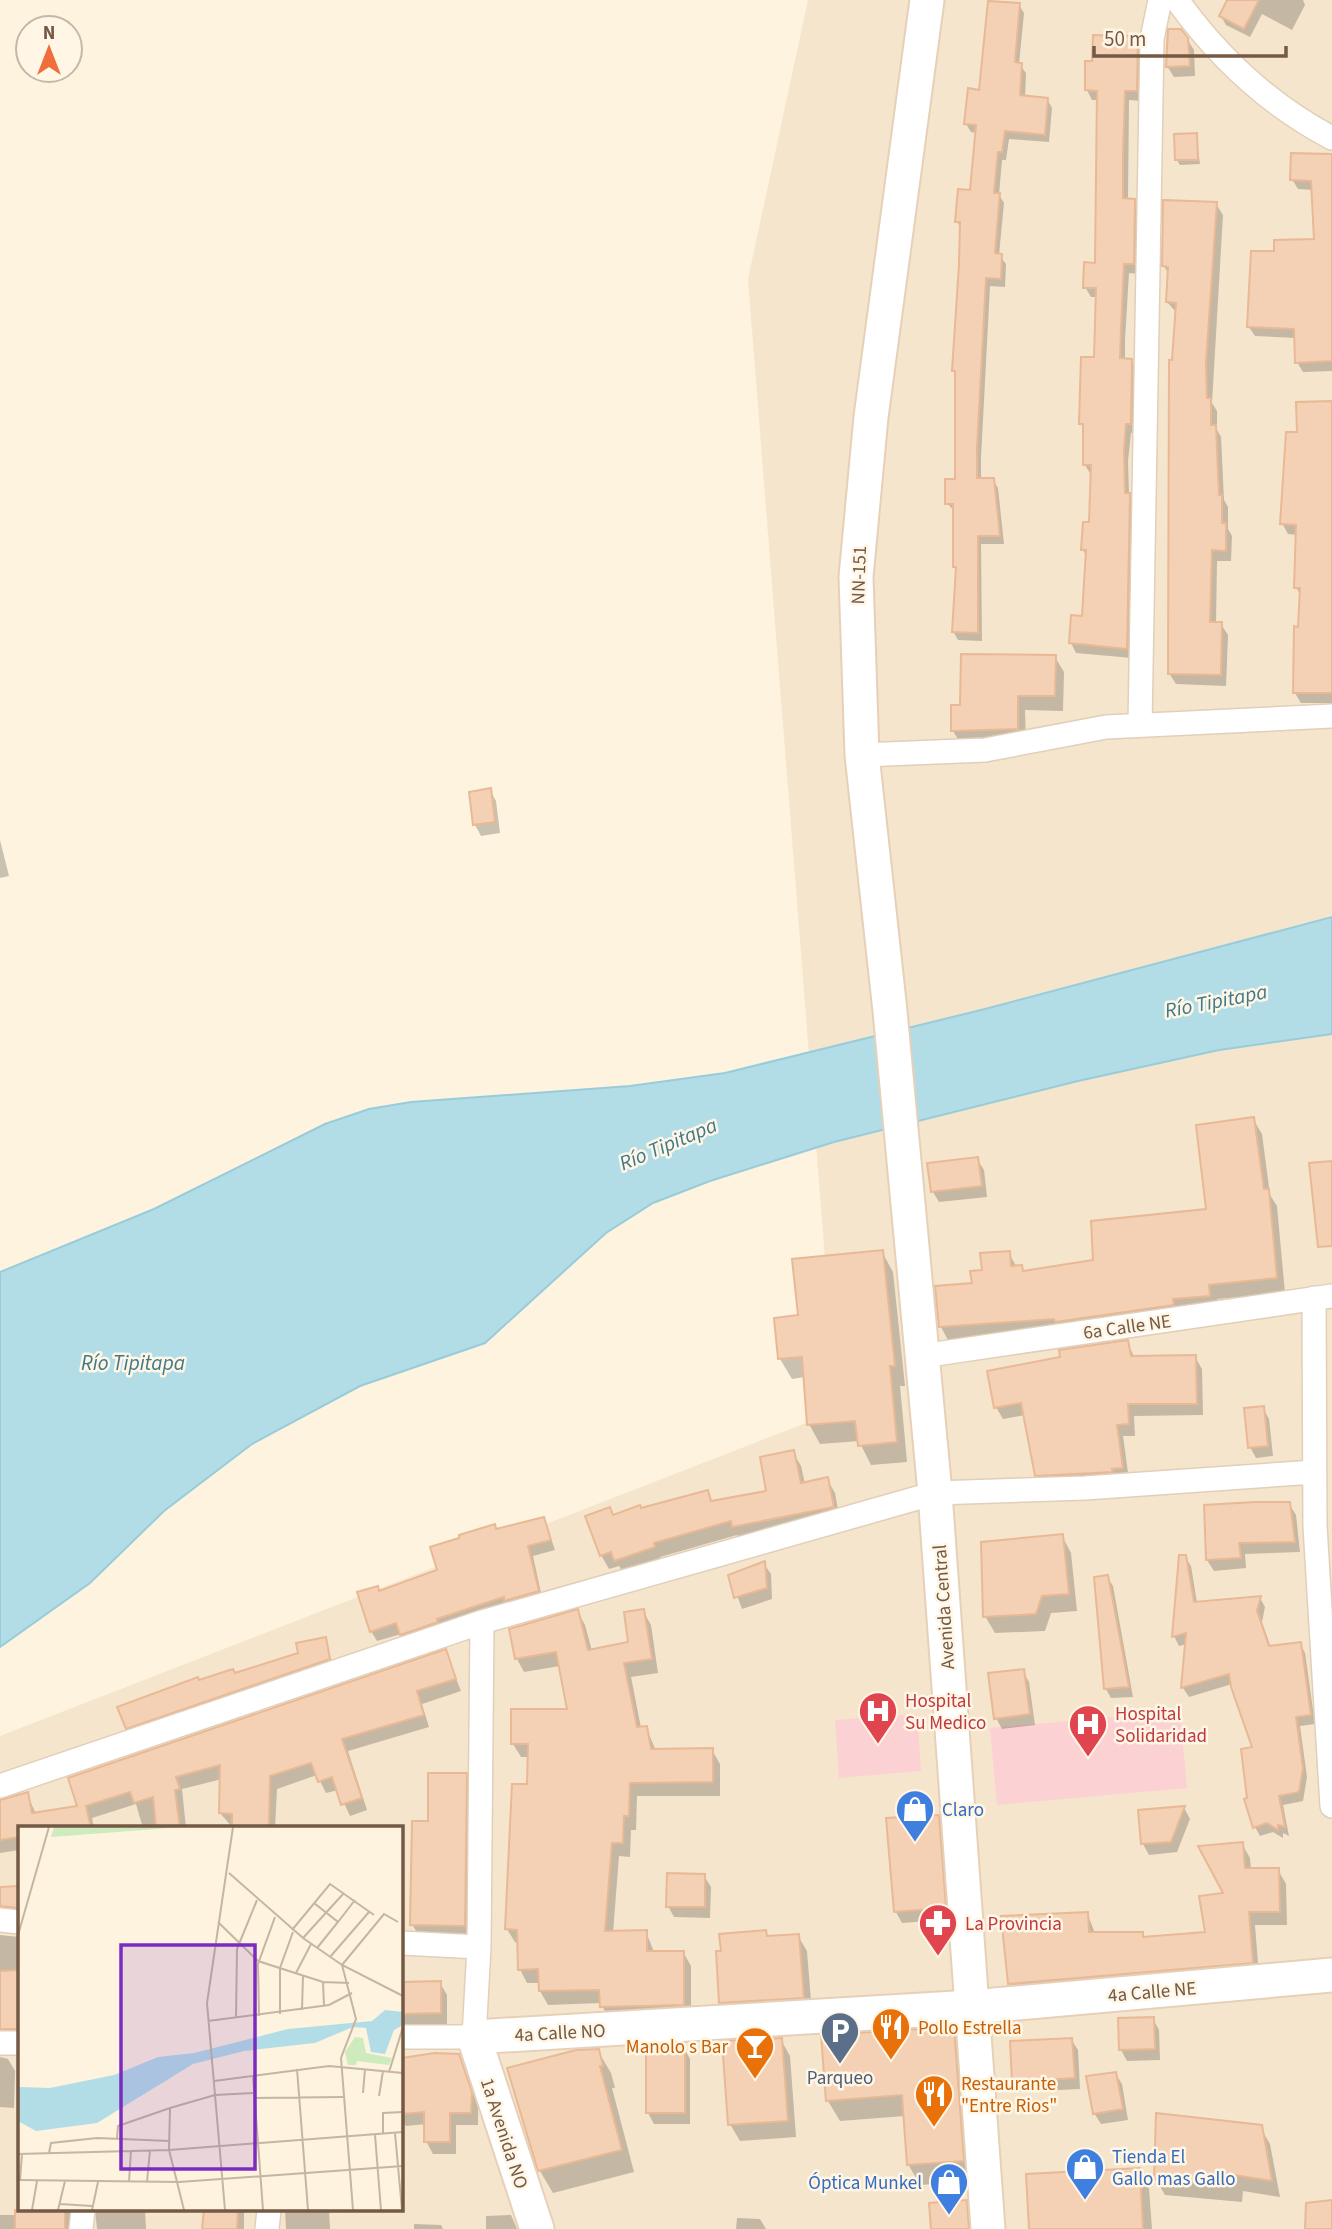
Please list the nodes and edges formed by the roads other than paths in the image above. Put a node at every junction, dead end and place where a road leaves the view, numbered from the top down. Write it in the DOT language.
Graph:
graph roads {
  1 [pos="927,0"];
  2 [pos="1160,0"];
  3 [pos="1177,0"];
  4 [pos="1332,138"];
  5 [pos="1332,716"];
  6 [pos="1140,725"];
  7 [pos="862,755"];
  8 [pos="904,1153"];
  9 [pos="1323,1297"];
  10 [pos="922,1356"];
  11 [pos="1314,1472"];
  12 [pos="935,1493"];
  13 [pos="1324,1526"];
  14 [pos="482,1622"];
  15 [pos="0,1786"];
  16 [pos="1332,1806"];
  17 [pos="0,1920"];
  18 [pos="18,1922"];
  19 [pos="402,1943"];
  20 [pos="480,1947"];
  21 [pos="1332,1975"];
  22 [pos="972,2007"];
  23 [pos="402,2037"];
  24 [pos="474,2037"];
  25 [pos="0,2043"];
  26 [pos="18,2043"];
  27 [pos="537,2229"];
  28 [pos="988,2229"];
  1 -- 7 [label="street, NN-151 / NN-151"];
  2 -- 6 [label="street"];
  3 -- 4 [label="street"];
  5 -- 6 [label="street"];
  6 -- 7 [label="street"];
  7 -- 8 [label="street, NN-151 / NN-151"];
  8 -- 10 [label="street, Avenida Central / NN-151"];
  9 -- 10 [label="street, 6a Calle NE"];
  9 -- 11 [label="street"];
  10 -- 12 [label="street, Avenida Central / NN-151"];
  11 -- 12 [label="street"];
  11 -- 13 [label="street"];
  12 -- 14 [label="street"];
  12 -- 22 [label="street, Avenida Central / NN-151"];
  13 -- 16 [label="street"];
  14 -- 15 [label="street"];
  14 -- 20 [label="street"];
  17 -- 18 [label="street"];
  19 -- 20 [label="street"];
  20 -- 24 [label="street"];
  21 -- 22 [label="street, 4a Calle NE"];
  22 -- 24 [label="street, 4a Calle NO"];
  22 -- 28 [label="street, Avenida Central / NN-151"];
  23 -- 24 [label="street, 4a Calle NO"];
  24 -- 27 [label="street, 1a Avenida NO"];
  25 -- 26 [label="street"];
}
